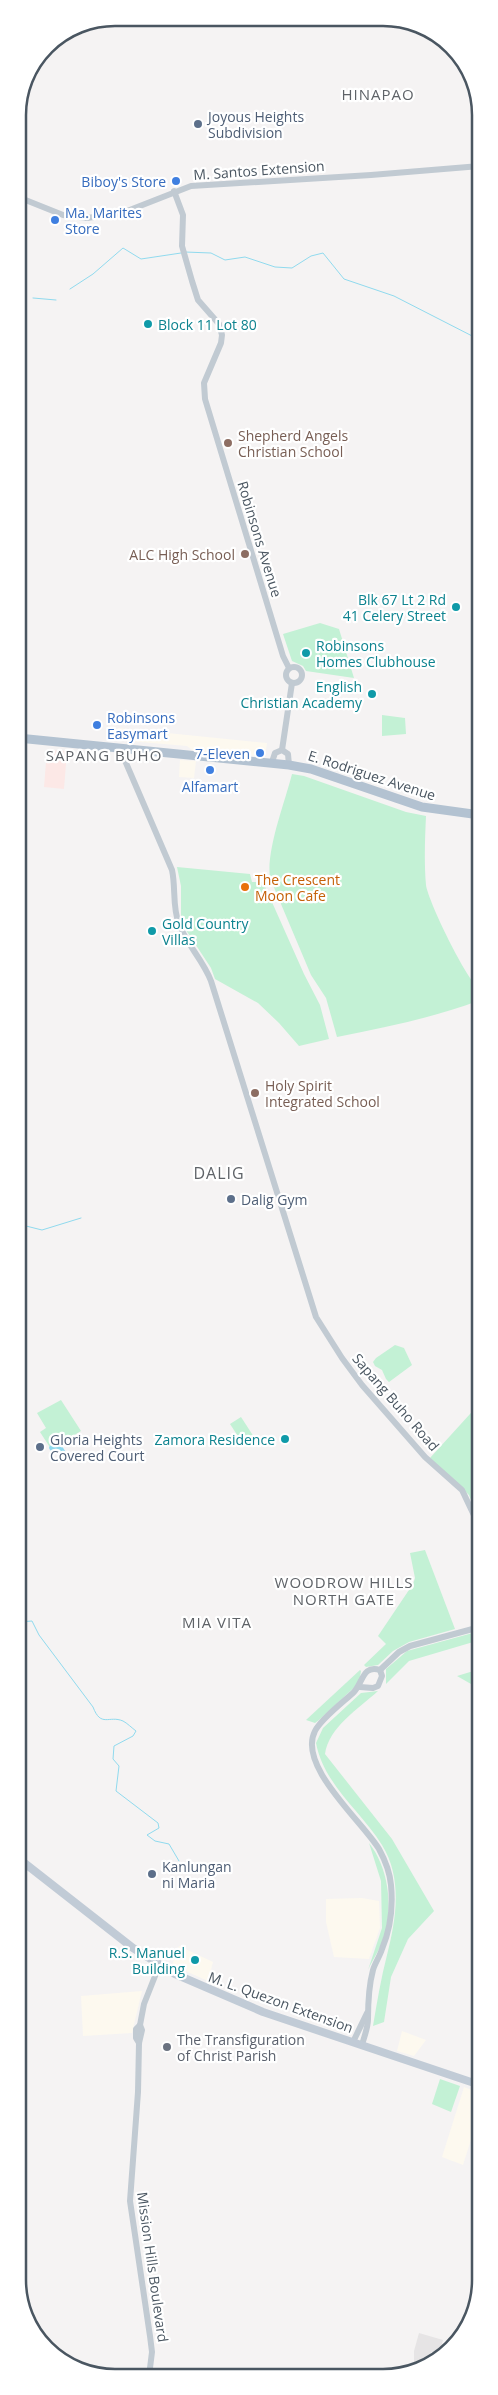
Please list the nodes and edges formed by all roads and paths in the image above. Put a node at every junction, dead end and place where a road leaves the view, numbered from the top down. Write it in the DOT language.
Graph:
graph roads {
  1 [pos="472,167"];
  2 [pos="174,191"];
  3 [pos="26,200"];
  4 [pos="289,668"];
  5 [pos="292,683"];
  6 [pos="26,739"];
  7 [pos="120,749"];
  8 [pos="282,750"];
  9 [pos="272,762"];
  10 [pos="289,765"];
  11 [pos="472,814"];
  12 [pos="472,1511"];
  13 [pos="472,1629"];
  14 [pos="380,1670"];
  15 [pos="360,1687"];
  16 [pos="26,1864"];
  17 [pos="159,1966"];
  18 [pos="368,2013"];
  19 [pos="353,2042"];
  20 [pos="362,2045"];
  21 [pos="472,2083"];
  22 [pos="150,2369"];
  1 -- 2 [label="street, M. Santos Extension"];
  2 -- 3 [label="street, M. Santos Extension"];
  2 -- 4 [label="street, Robinsons Avenue"];
  4 -- 5 [label="street"];
  4 -- 5 [label="street"];
  5 -- 8 [label="street"];
  6 -- 7 [label="main road, E. Rodriguez Avenue"];
  7 -- 9 [label="main road, E. Rodriguez Avenue"];
  7 -- 12 [label="street, Sapang Buho Road"];
  8 -- 9 [label="street"];
  8 -- 10 [label="street"];
  9 -- 10 [label="main road, E. Rodriguez Avenue"];
  10 -- 11 [label="main road, E. Rodriguez Avenue"];
  13 -- 14 [label="street"];
  14 -- 15 [label="street"];
  14 -- 15 [label="street"];
  15 -- 18 [label="street"];
  16 -- 17 [label="main road, M. L. Quezon Extension"];
  17 -- 19 [label="main road, M. L. Quezon Extension"];
  17 -- 22 [label="street, Mission Hills Boulevard"];
  18 -- 19 [label="street"];
  18 -- 20 [label="street"];
  19 -- 20 [label="main road, M. L. Quezon Extension"];
  20 -- 21 [label="main road, M. L. Quezon Extension"];
}
